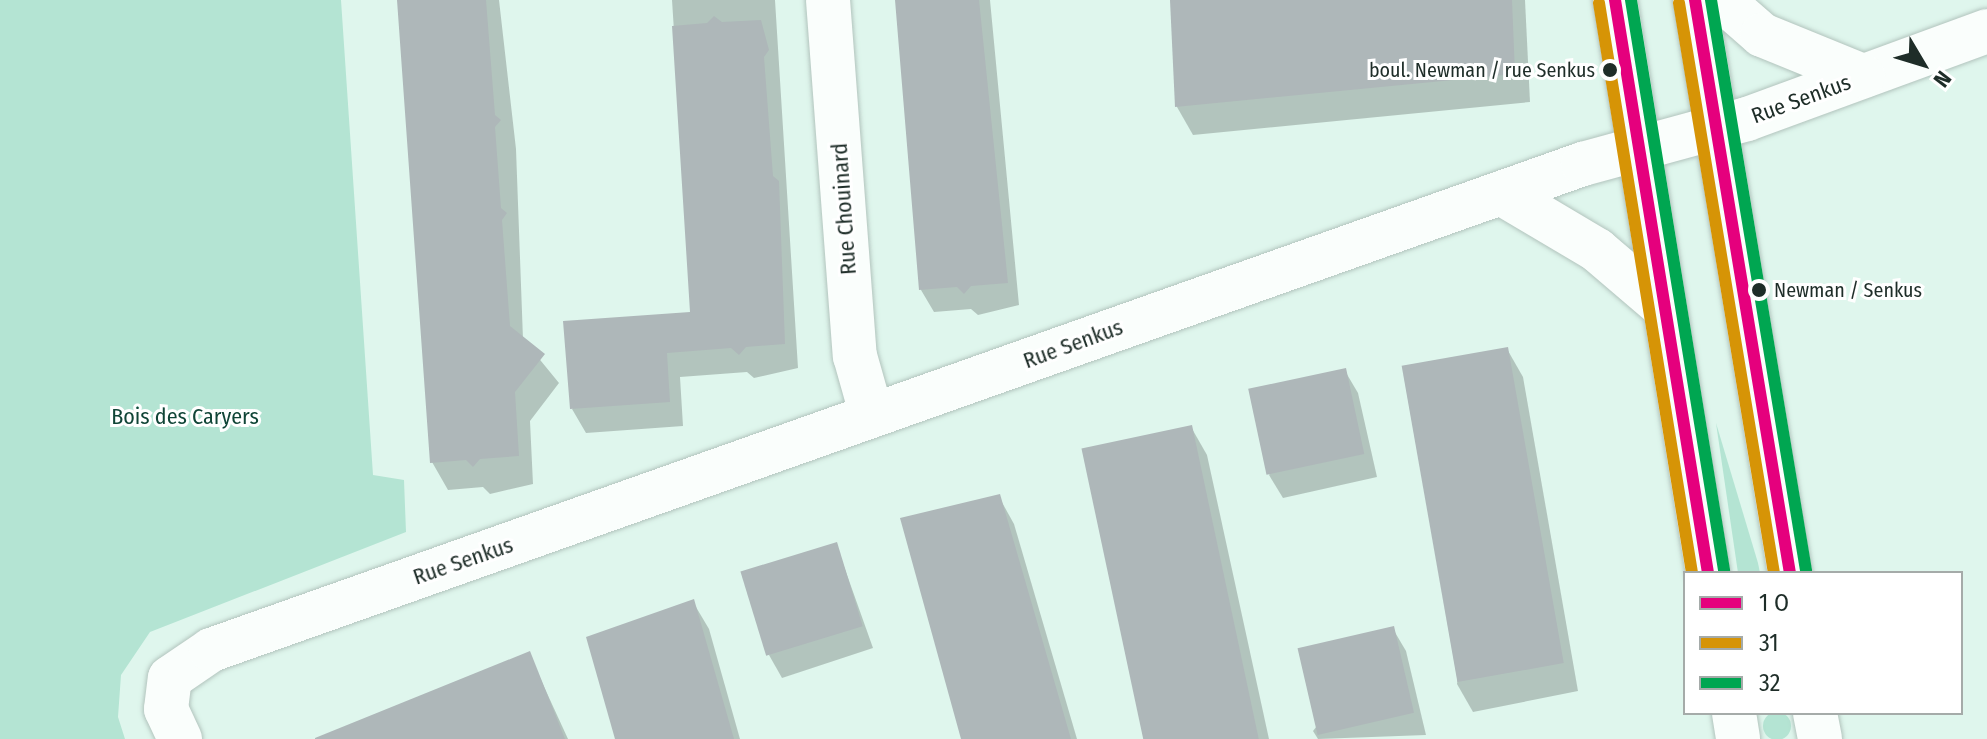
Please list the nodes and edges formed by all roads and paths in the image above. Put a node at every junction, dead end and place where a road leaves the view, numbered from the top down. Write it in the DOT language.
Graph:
graph roads {
  1 [pos="828,0"];
  2 [pos="1615,0"];
  3 [pos="1695,0"];
  4 [pos="1722,0"];
  5 [pos="1987,31"];
  6 [pos="1863,76"];
  7 [pos="1712,129"];
  8 [pos="1636,148"];
  9 [pos="1501,193"];
  10 [pos="1659,303"];
  11 [pos="872,416"];
  12 [pos="1708,571"];
  13 [pos="1790,571"];
  14 [pos="1734,715"];
  15 [pos="180,739"];
  16 [pos="1738,739"];
  1 -- 11 [label="street, Rue Chouinard"];
  2 -- 8 [label="street"];
  3 -- 7 [label="street"];
  4 -- 6 [label="street"];
  5 -- 6 [label="street, Rue Senkus"];
  6 -- 7 [label="street, Rue Senkus"];
  7 -- 8 [label="street, Rue Senkus"];
  7 -- 13 [label="street"];
  8 -- 9 [label="street, Rue Senkus"];
  8 -- 10 [label="street"];
  9 -- 10 [label="street"];
  9 -- 11 [label="street, Rue Senkus"];
  10 -- 12 [label="street"];
  11 -- 15 [label="street, Rue Senkus"];
  14 -- 16 [label="street"];
}
